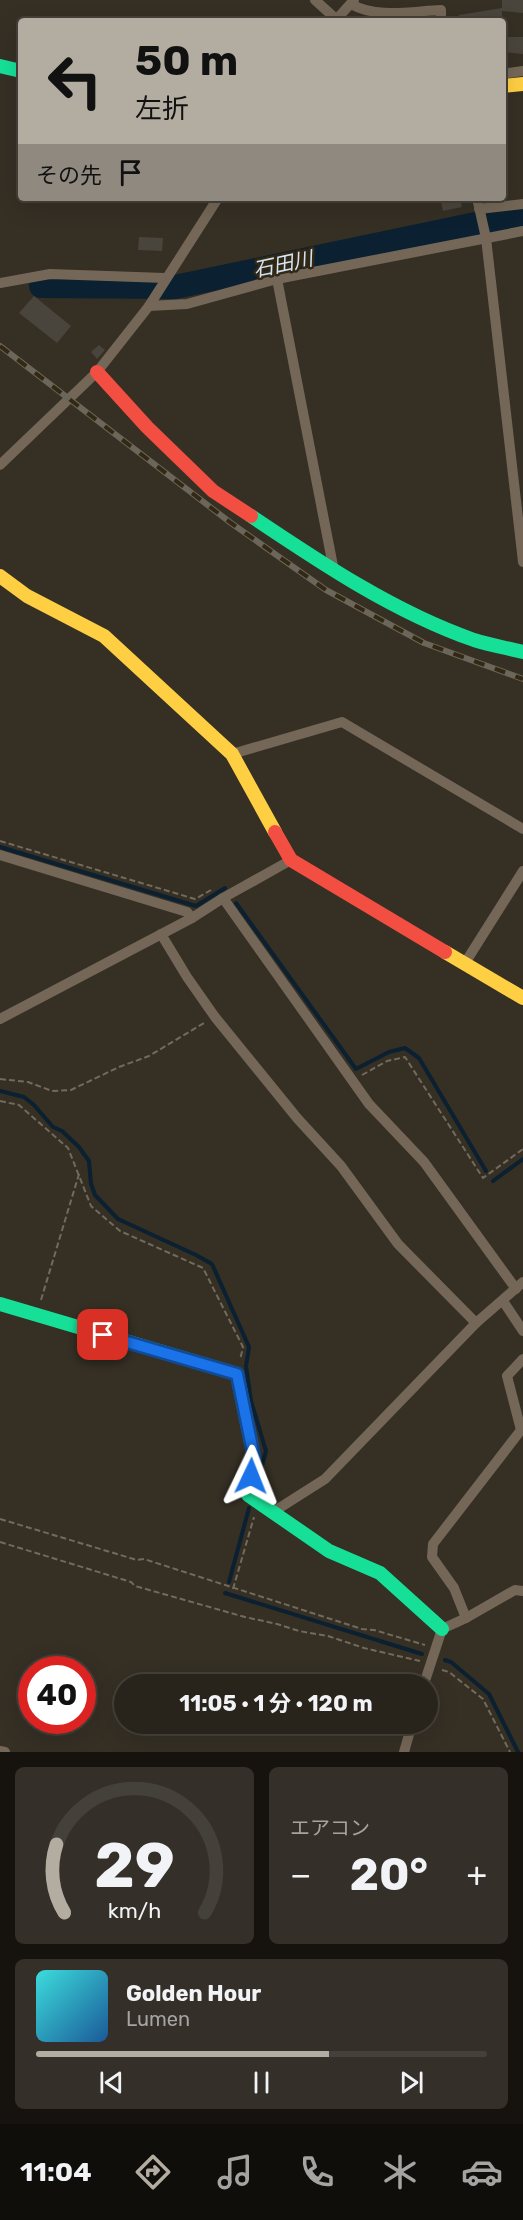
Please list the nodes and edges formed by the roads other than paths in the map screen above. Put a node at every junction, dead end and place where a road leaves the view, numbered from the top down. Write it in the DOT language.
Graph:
graph roads {
  1 [pos="315,0"];
  2 [pos="352,2"];
  3 [pos="333,18"];
  4 [pos="337,18"];
  5 [pos="441,18"];
  6 [pos="0,66"];
  7 [pos="18,70"];
  8 [pos="523,71"];
  9 [pos="506,73"];
  10 [pos="523,84"];
  11 [pos="506,86"];
  12 [pos="216,201"];
  13 [pos="523,204"];
  14 [pos="479,207"];
  15 [pos="523,231"];
  16 [pos="486,238"];
  17 [pos="165,278"];
  18 [pos="277,279"];
  19 [pos="0,283"];
  20 [pos="151,302"];
  21 [pos="97,372"];
  22 [pos="0,465"];
  23 [pos="523,562"];
  24 [pos="334,570"];
  25 [pos="0,576"];
  26 [pos="523,652"];
  27 [pos="232,754"];
  28 [pos="523,829"];
  29 [pos="0,855"];
  30 [pos="291,861"];
  31 [pos="523,871"];
  32 [pos="223,898"];
  33 [pos="192,918"];
  34 [pos="161,934"];
  35 [pos="465,963"];
  36 [pos="523,998"];
  37 [pos="0,1019"];
  38 [pos="519,1285"];
  39 [pos="503,1301"];
  40 [pos="0,1304"];
  41 [pos="476,1323"];
  42 [pos="523,1330"];
  43 [pos="523,1359"];
  44 [pos="273,1512"];
  45 [pos="523,1591"];
  46 [pos="466,1617"];
  47 [pos="442,1629"];
  48 [pos="427,1674"];
  49 [pos="409,1734"];
  50 [pos="0,1750"];
  51 [pos="5,1752"];
  52 [pos="404,1752"];
  1 -- 3 [label="street"];
  2 -- 4 [label="street"];
  2 -- 5 [label="street"];
  6 -- 7 [label="street"];
  8 -- 9 [label="street"];
  10 -- 11 [label="street"];
  12 -- 17 [label="street"];
  13 -- 14 [label="street"];
  14 -- 16 [label="street"];
  15 -- 16 [label="street"];
  16 -- 18 [label="street"];
  16 -- 23 [label="street"];
  17 -- 19 [label="street"];
  17 -- 20 [label="street"];
  18 -- 20 [label="street"];
  18 -- 24 [label="street"];
  20 -- 21 [label="street"];
  21 -- 22 [label="street"];
  21 -- 24 [label="street"];
  24 -- 26 [label="street"];
  25 -- 27 [label="street"];
  27 -- 28 [label="street"];
  27 -- 30 [label="street"];
  29 -- 33 [label="street"];
  30 -- 32 [label="street"];
  30 -- 35 [label="street"];
  31 -- 35 [label="street"];
  32 -- 33 [label="street"];
  32 -- 38 [label="street"];
  33 -- 34 [label="street"];
  34 -- 37 [label="street"];
  34 -- 41 [label="street"];
  35 -- 36 [label="street"];
  38 -- 39 [label="street"];
  39 -- 41 [label="street"];
  39 -- 42 [label="street"];
  40 -- 44 [label="street"];
  41 -- 44 [label="street"];
  43 -- 46 [label="street"];
  44 -- 47 [label="street"];
  45 -- 46 [label="street"];
  46 -- 47 [label="street"];
  47 -- 48 [label="street"];
  49 -- 52 [label="street"];
  50 -- 51 [label="street"];
}
